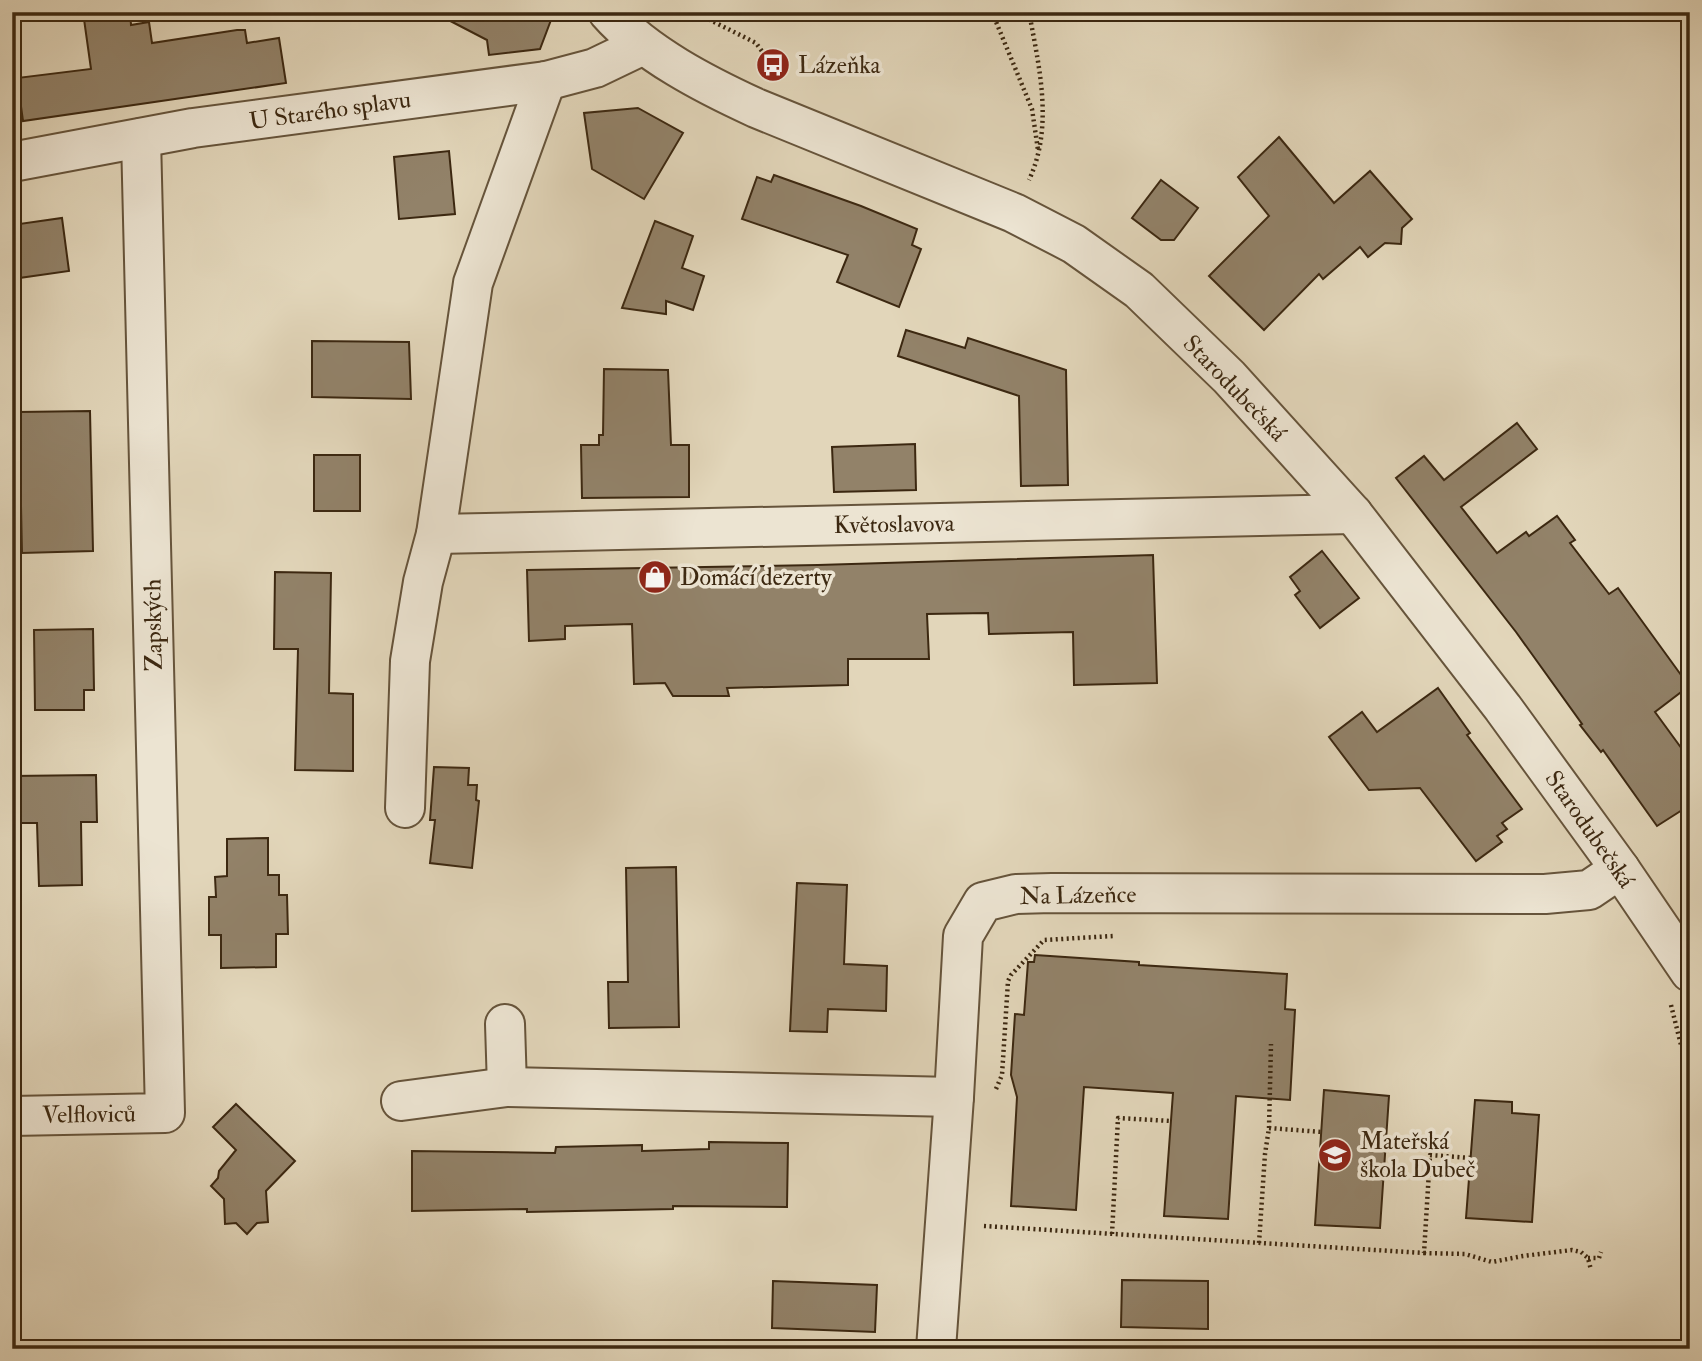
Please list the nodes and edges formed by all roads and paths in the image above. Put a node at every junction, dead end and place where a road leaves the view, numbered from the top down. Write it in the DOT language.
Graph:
graph roads {
  1 [pos="608,12"];
  2 [pos="694,12"];
  3 [pos="992,12"];
  4 [pos="1028,12"];
  5 [pos="643,45"];
  6 [pos="764,54"];
  7 [pos="546,81"];
  8 [pos="141,138"];
  9 [pos="1039,155"];
  10 [pos="12,162"];
  11 [pos="1014,213"];
  12 [pos="1353,514"];
  13 [pos="436,534"];
  14 [pos="405,808"];
  15 [pos="1620,869"];
  16 [pos="1116,935"];
  17 [pos="1690,972"];
  18 [pos="505,1024"];
  19 [pos="1271,1044"];
  20 [pos="506,1087"];
  21 [pos="995,1091"];
  22 [pos="954,1097"];
  23 [pos="401,1101"];
  24 [pos="165,1113"];
  25 [pos="12,1116"];
  26 [pos="1171,1121"];
  27 [pos="1269,1128"];
  28 [pos="1322,1132"];
  29 [pos="1471,1158"];
  30 [pos="988,1213"];
  31 [pos="974,1226"];
  32 [pos="987,1226"];
  33 [pos="1112,1234"];
  34 [pos="1259,1243"];
  35 [pos="1601,1252"];
  36 [pos="1423,1253"];
  37 [pos="1588,1258"];
  38 [pos="1591,1270"];
  39 [pos="936,1349"];
  1 -- 5 [label="street, Starodubečská"];
  2 -- 6 [label="path"];
  3 -- 9 [label="path"];
  4 -- 9 [label="path"];
  5 -- 7 [label="street, U Starého splavu"];
  5 -- 11 [label="street, Starodubečská"];
  7 -- 8 [label="street, U Starého splavu"];
  7 -- 13 [label="street"];
  8 -- 10 [label="street, U Starého splavu"];
  8 -- 24 [label="street, Zapských"];
  9 -- 11 [label="path"];
  11 -- 12 [label="street, Starodubečská"];
  12 -- 13 [label="street, Květoslavova"];
  12 -- 15 [label="street, Starodubečská"];
  13 -- 14 [label="street"];
  15 -- 17 [label="street, Starodubečská"];
  15 -- 22 [label="street, Na Lázeňce"];
  16 -- 21 [label="path"];
  18 -- 20 [label="street"];
  19 -- 27 [label="path"];
  20 -- 22 [label="street"];
  20 -- 23 [label="street"];
  22 -- 39 [label="street, Na Lázeňce"];
  24 -- 25 [label="street, Velfloviců"];
  26 -- 33 [label="path"];
  27 -- 28 [label="path"];
  27 -- 34 [label="path"];
  29 -- 36 [label="path"];
  30 -- 32 [label="path"];
  31 -- 32 [label="path"];
  32 -- 33 [label="path"];
  33 -- 34 [label="path"];
  34 -- 36 [label="path"];
  35 -- 37 [label="path"];
  36 -- 37 [label="path"];
  37 -- 38 [label="path"];
}
